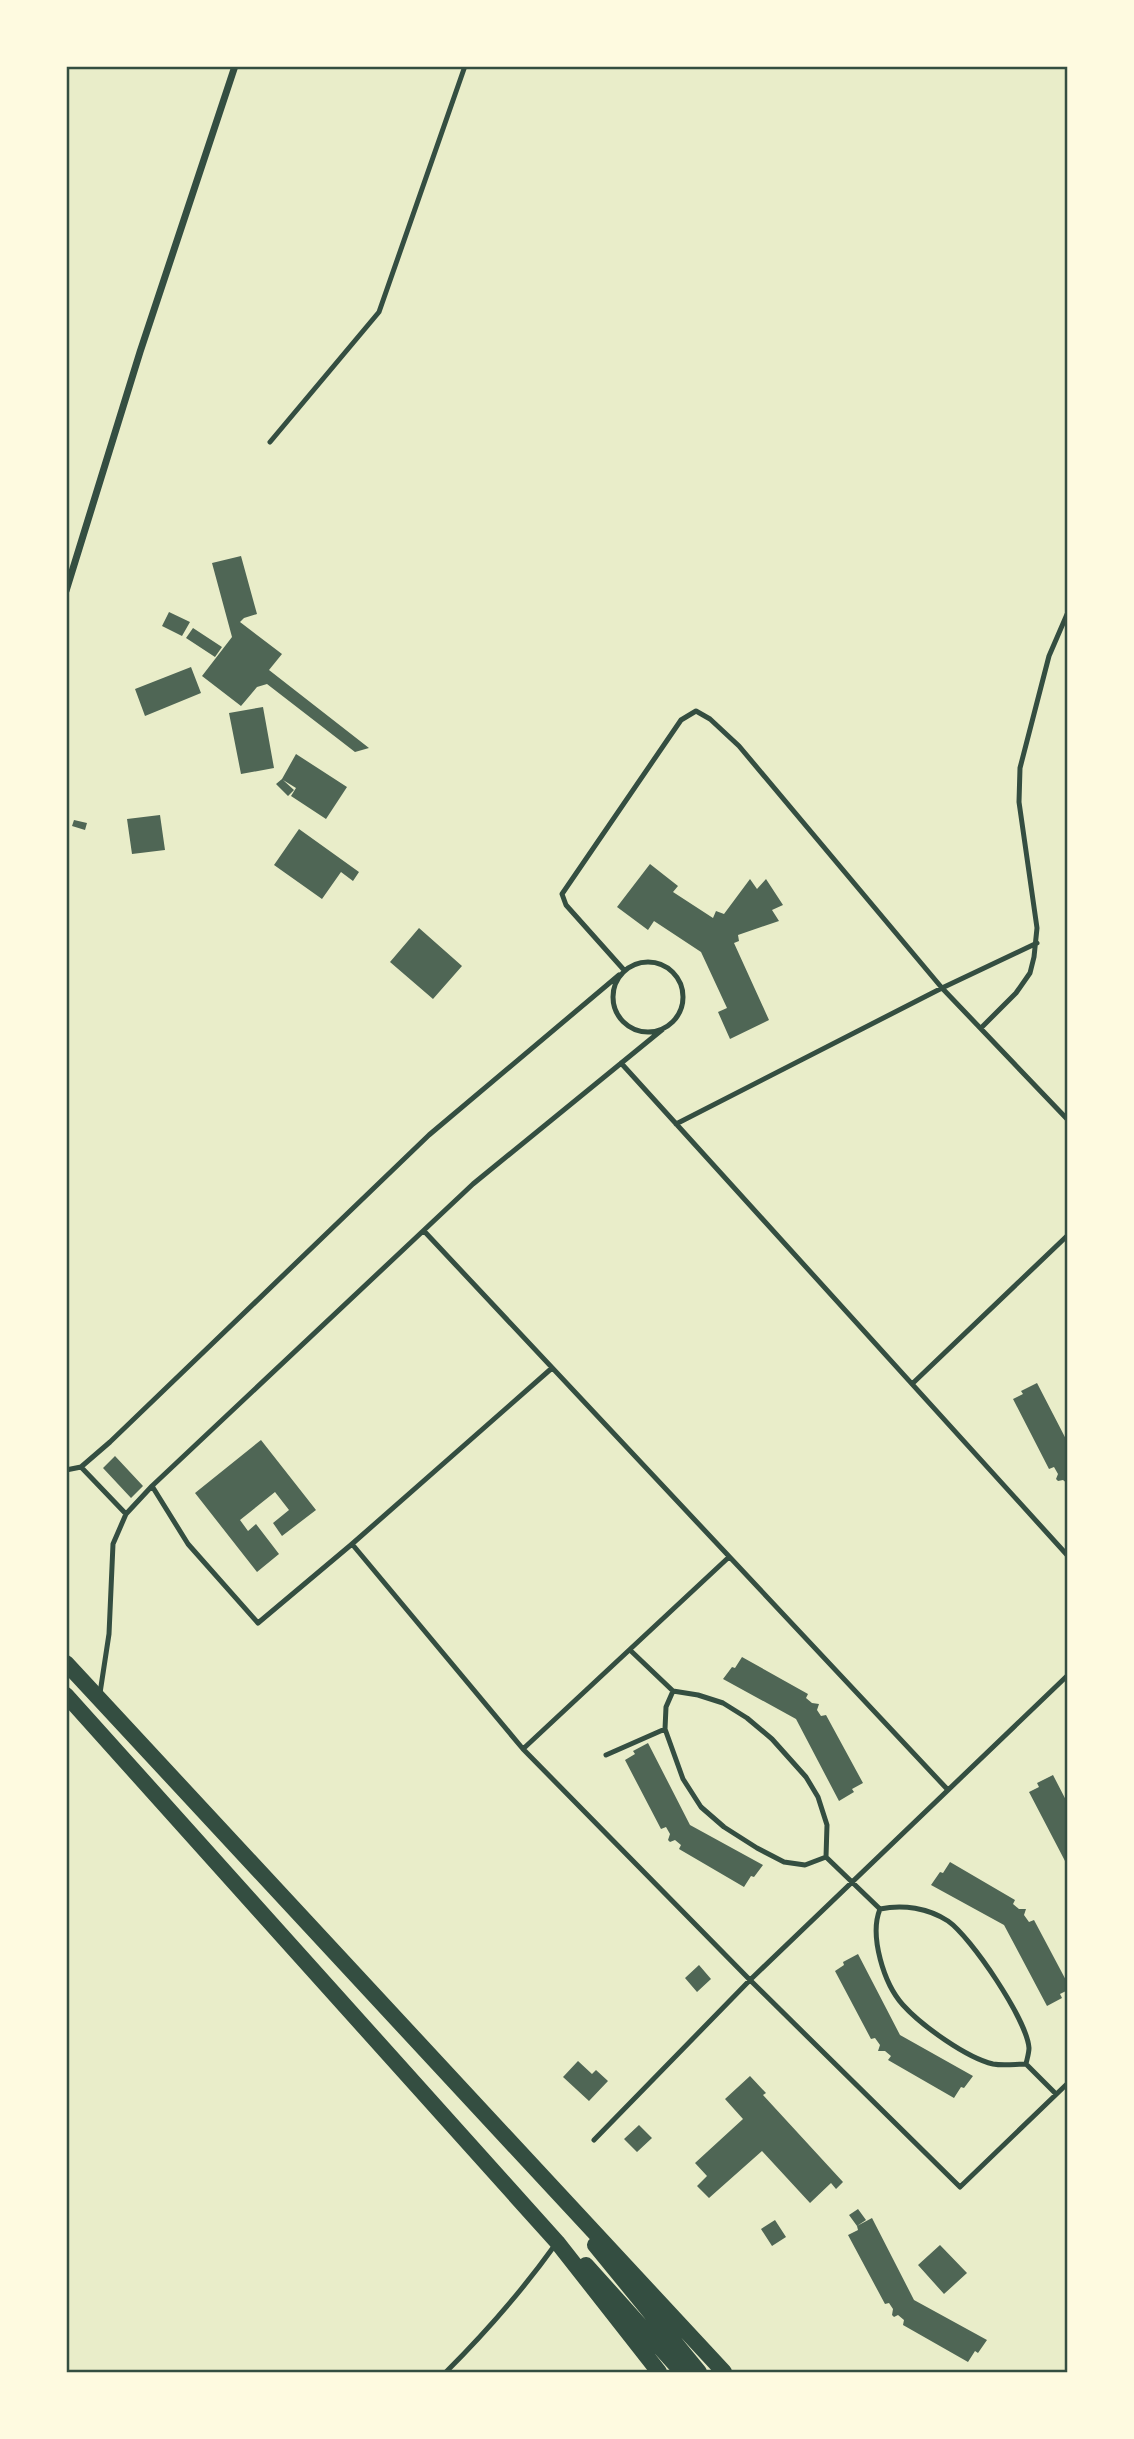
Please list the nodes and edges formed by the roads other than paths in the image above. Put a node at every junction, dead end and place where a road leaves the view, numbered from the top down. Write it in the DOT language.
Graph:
graph roads {
  1 [pos="235,66"];
  2 [pos="465,66"];
  3 [pos="270,442"];
  4 [pos="66,592"];
  5 [pos="1068,612"];
  6 [pos="1037,943"];
  7 [pos="624,970"];
  8 [pos="620,975"];
  9 [pos="942,988"];
  10 [pos="981,1028"];
  11 [pos="663,1029"];
  12 [pos="621,1063"];
  13 [pos="1068,1120"];
  14 [pos="677,1124"];
  15 [pos="424,1231"];
  16 [pos="1068,1235"];
  17 [pos="552,1368"];
  18 [pos="912,1384"];
  19 [pos="81,1467"];
  20 [pos="66,1470"];
  21 [pos="152,1486"];
  22 [pos="126,1514"];
  23 [pos="352,1544"];
  24 [pos="1068,1556"];
  25 [pos="729,1557"];
  26 [pos="629,1650"];
  27 [pos="66,1663"];
  28 [pos="1068,1675"];
  29 [pos="673,1691"];
  30 [pos="66,1695"];
  31 [pos="99,1700"];
  32 [pos="665,1729"];
  33 [pos="523,1749"];
  34 [pos="606,1755"];
  35 [pos="948,1790"];
  36 [pos="827,1857"];
  37 [pos="852,1882"];
  38 [pos="880,1909"];
  39 [pos="750,1980"];
  40 [pos="1026,2064"];
  41 [pos="1068,2083"];
  42 [pos="1056,2094"];
  43 [pos="594,2140"];
  44 [pos="572,2207"];
  45 [pos="556,2242"];
  46 [pos="446,2372"];
  47 [pos="659,2372"];
  48 [pos="682,2372"];
  49 [pos="699,2372"];
  50 [pos="724,2372"];
  1 -- 4 [label="street"];
  2 -- 3 [label="lane"];
  5 -- 6 [label="lane"];
  6 -- 9 [label="lane"];
  6 -- 10 [label="lane"];
  7 -- 8 [label="lane"];
  7 -- 9 [label="lane"];
  7 -- 11 [label="lane"];
  8 -- 11 [label="lane"];
  8 -- 19 [label="lane"];
  9 -- 10 [label="lane"];
  9 -- 14 [label="lane"];
  10 -- 13 [label="lane"];
  11 -- 12 [label="lane"];
  12 -- 14 [label="lane"];
  12 -- 15 [label="lane"];
  14 -- 18 [label="lane"];
  15 -- 17 [label="lane"];
  15 -- 21 [label="lane"];
  16 -- 18 [label="lane"];
  17 -- 23 [label="lane"];
  17 -- 25 [label="lane"];
  18 -- 24 [label="lane"];
  19 -- 20 [label="lane"];
  19 -- 22 [label="lane"];
  21 -- 22 [label="lane"];
  21 -- 23 [label="lane"];
  22 -- 31 [label="lane"];
  23 -- 33 [label="lane"];
  25 -- 26 [label="lane"];
  25 -- 35 [label="lane"];
  26 -- 29 [label="lane"];
  26 -- 33 [label="lane"];
  27 -- 31 [label="main road"];
  28 -- 35 [label="lane"];
  29 -- 32 [label="lane"];
  29 -- 36 [label="lane"];
  30 -- 45 [label="main road"];
  31 -- 44 [label="main road"];
  32 -- 34 [label="lane"];
  32 -- 36 [label="lane"];
  33 -- 39 [label="lane"];
  35 -- 37 [label="lane"];
  36 -- 37 [label="lane"];
  37 -- 38 [label="lane"];
  37 -- 39 [label="lane"];
  38 -- 40 [label="lane"];
  38 -- 40 [label="lane"];
  39 -- 42 [label="lane"];
  39 -- 43 [label="lane"];
  40 -- 42 [label="lane"];
  41 -- 42 [label="lane"];
  44 -- 49 [label="main road"];
  44 -- 50 [label="main road"];
  45 -- 46 [label="lane"];
  45 -- 47 [label="main road"];
  45 -- 48 [label="main road"];
}
